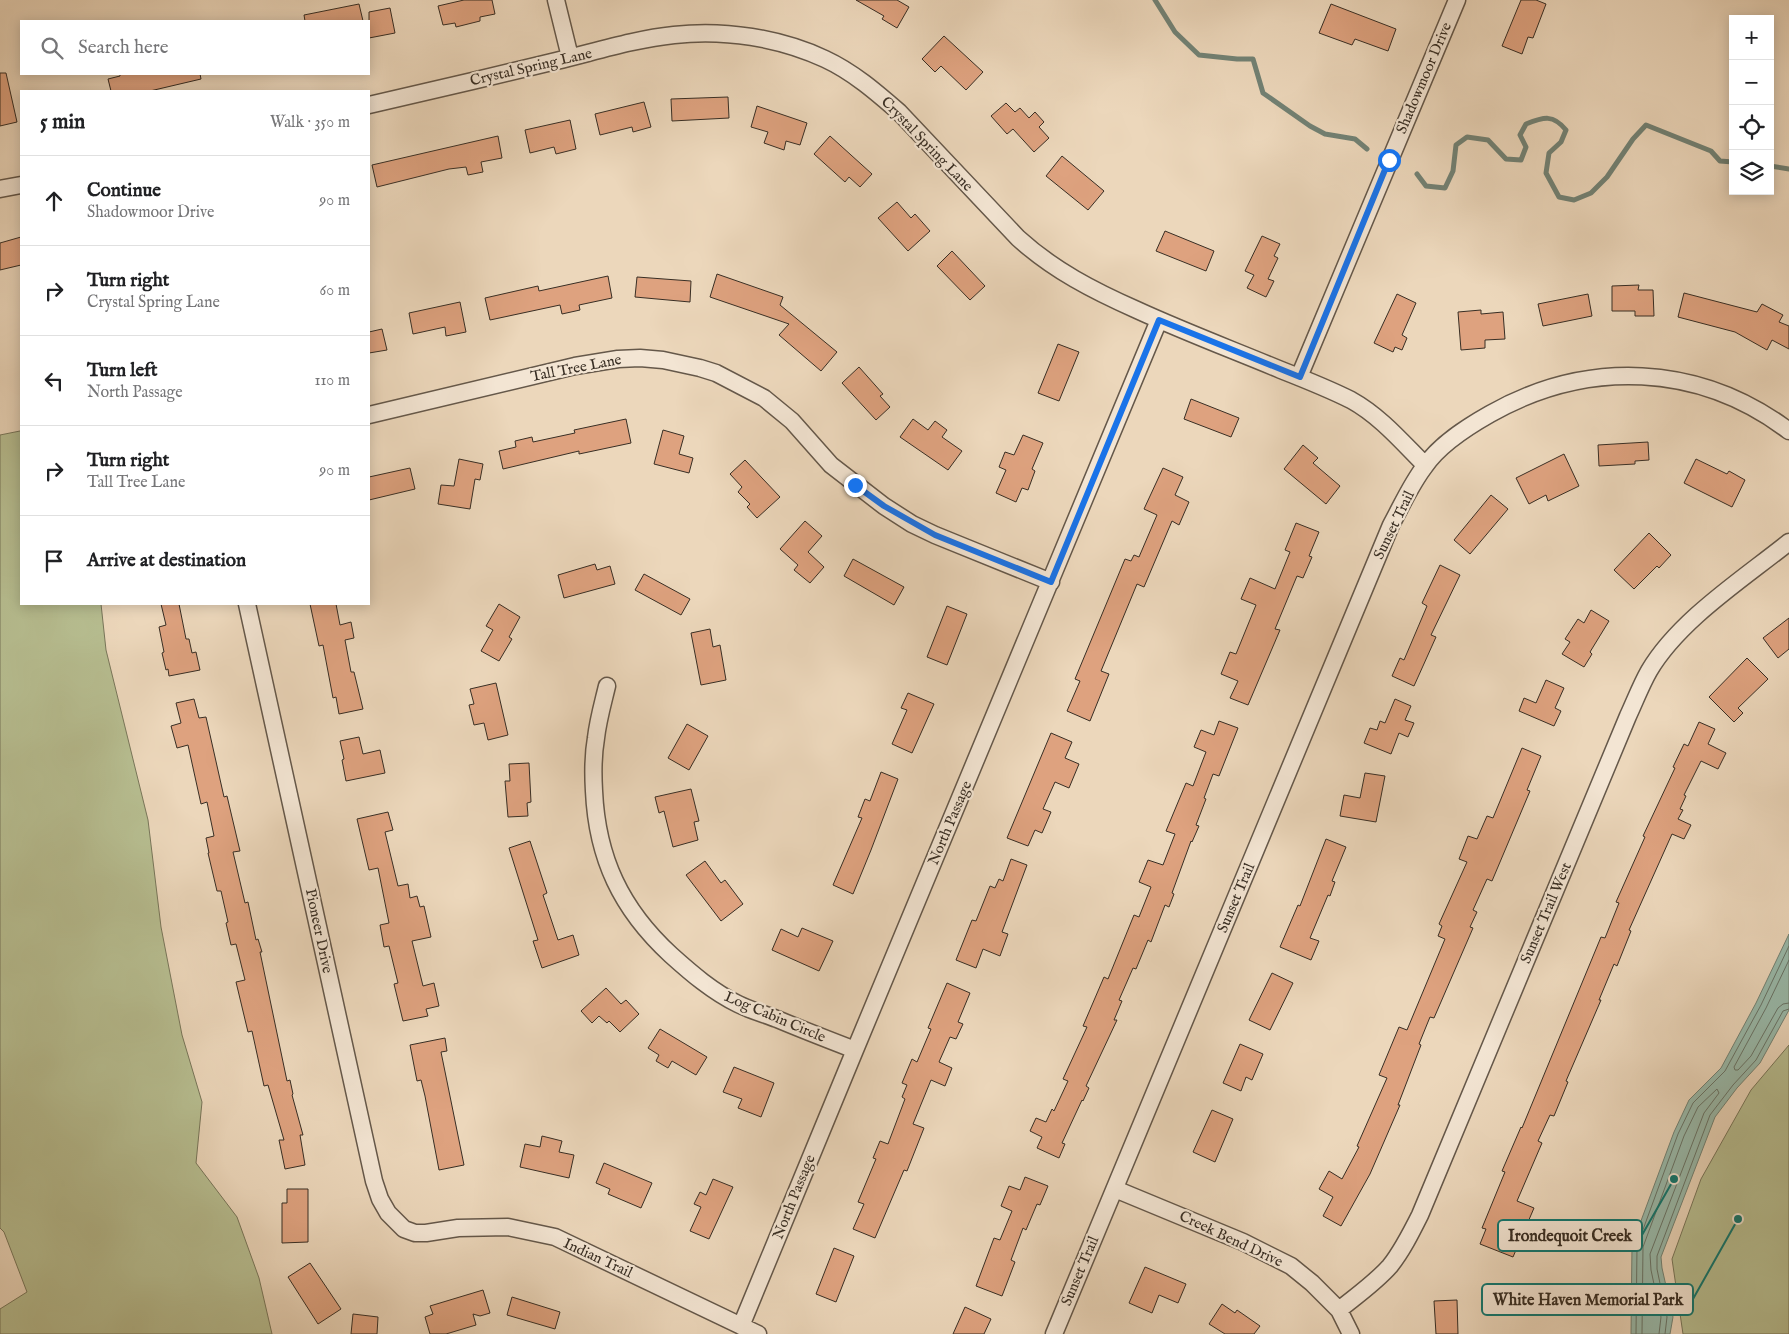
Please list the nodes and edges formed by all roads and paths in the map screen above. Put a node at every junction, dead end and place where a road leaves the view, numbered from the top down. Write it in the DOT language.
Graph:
graph roads {
  1 [pos="556,0"];
  2 [pos="1454,1"];
  3 [pos="570,57"];
  4 [pos="370,106"];
  5 [pos="20,185"];
  6 [pos="0,189"];
  7 [pos="1159,320"];
  8 [pos="1300,377"];
  9 [pos="370,415"];
  10 [pos="1789,430"];
  11 [pos="1425,465"];
  12 [pos="1789,542"];
  13 [pos="1051,582"];
  14 [pos="247,605"];
  15 [pos="606,686"];
  16 [pos="855,1050"];
  17 [pos="1115,1188"];
  18 [pos="426,1233"];
  19 [pos="1339,1310"];
  20 [pos="741,1326"];
  21 [pos="758,1334"];
  22 [pos="1054,1334"];
  23 [pos="1351,1334"];
  1 -- 3 [label="street"];
  2 -- 8 [label="street, Shadowmoor Drive"];
  3 -- 4 [label="street, Crystal Spring Lane"];
  3 -- 7 [label="street, Crystal Spring Lane"];
  5 -- 6 [label="street"];
  7 -- 8 [label="street, Crystal Spring Lane"];
  7 -- 13 [label="street, North Passage"];
  8 -- 11 [label="street, Crystal Spring Lane"];
  9 -- 13 [label="street, Tall Tree Lane"];
  10 -- 11 [label="street"];
  11 -- 17 [label="street, Sunset Trail"];
  12 -- 19 [label="street, Sunset Trail West"];
  13 -- 16 [label="street, North Passage"];
  14 -- 18 [label="street, Pioneer Drive"];
  15 -- 16 [label="street, Log Cabin Circle"];
  16 -- 20 [label="street, North Passage"];
  17 -- 19 [label="street, Creek Bend Drive"];
  17 -- 22 [label="street, Sunset Trail"];
  18 -- 20 [label="street, Indian Trail"];
  19 -- 23 [label="street, Creek Bend Drive"];
  20 -- 21 [label="street, Indian Trail"];
}
